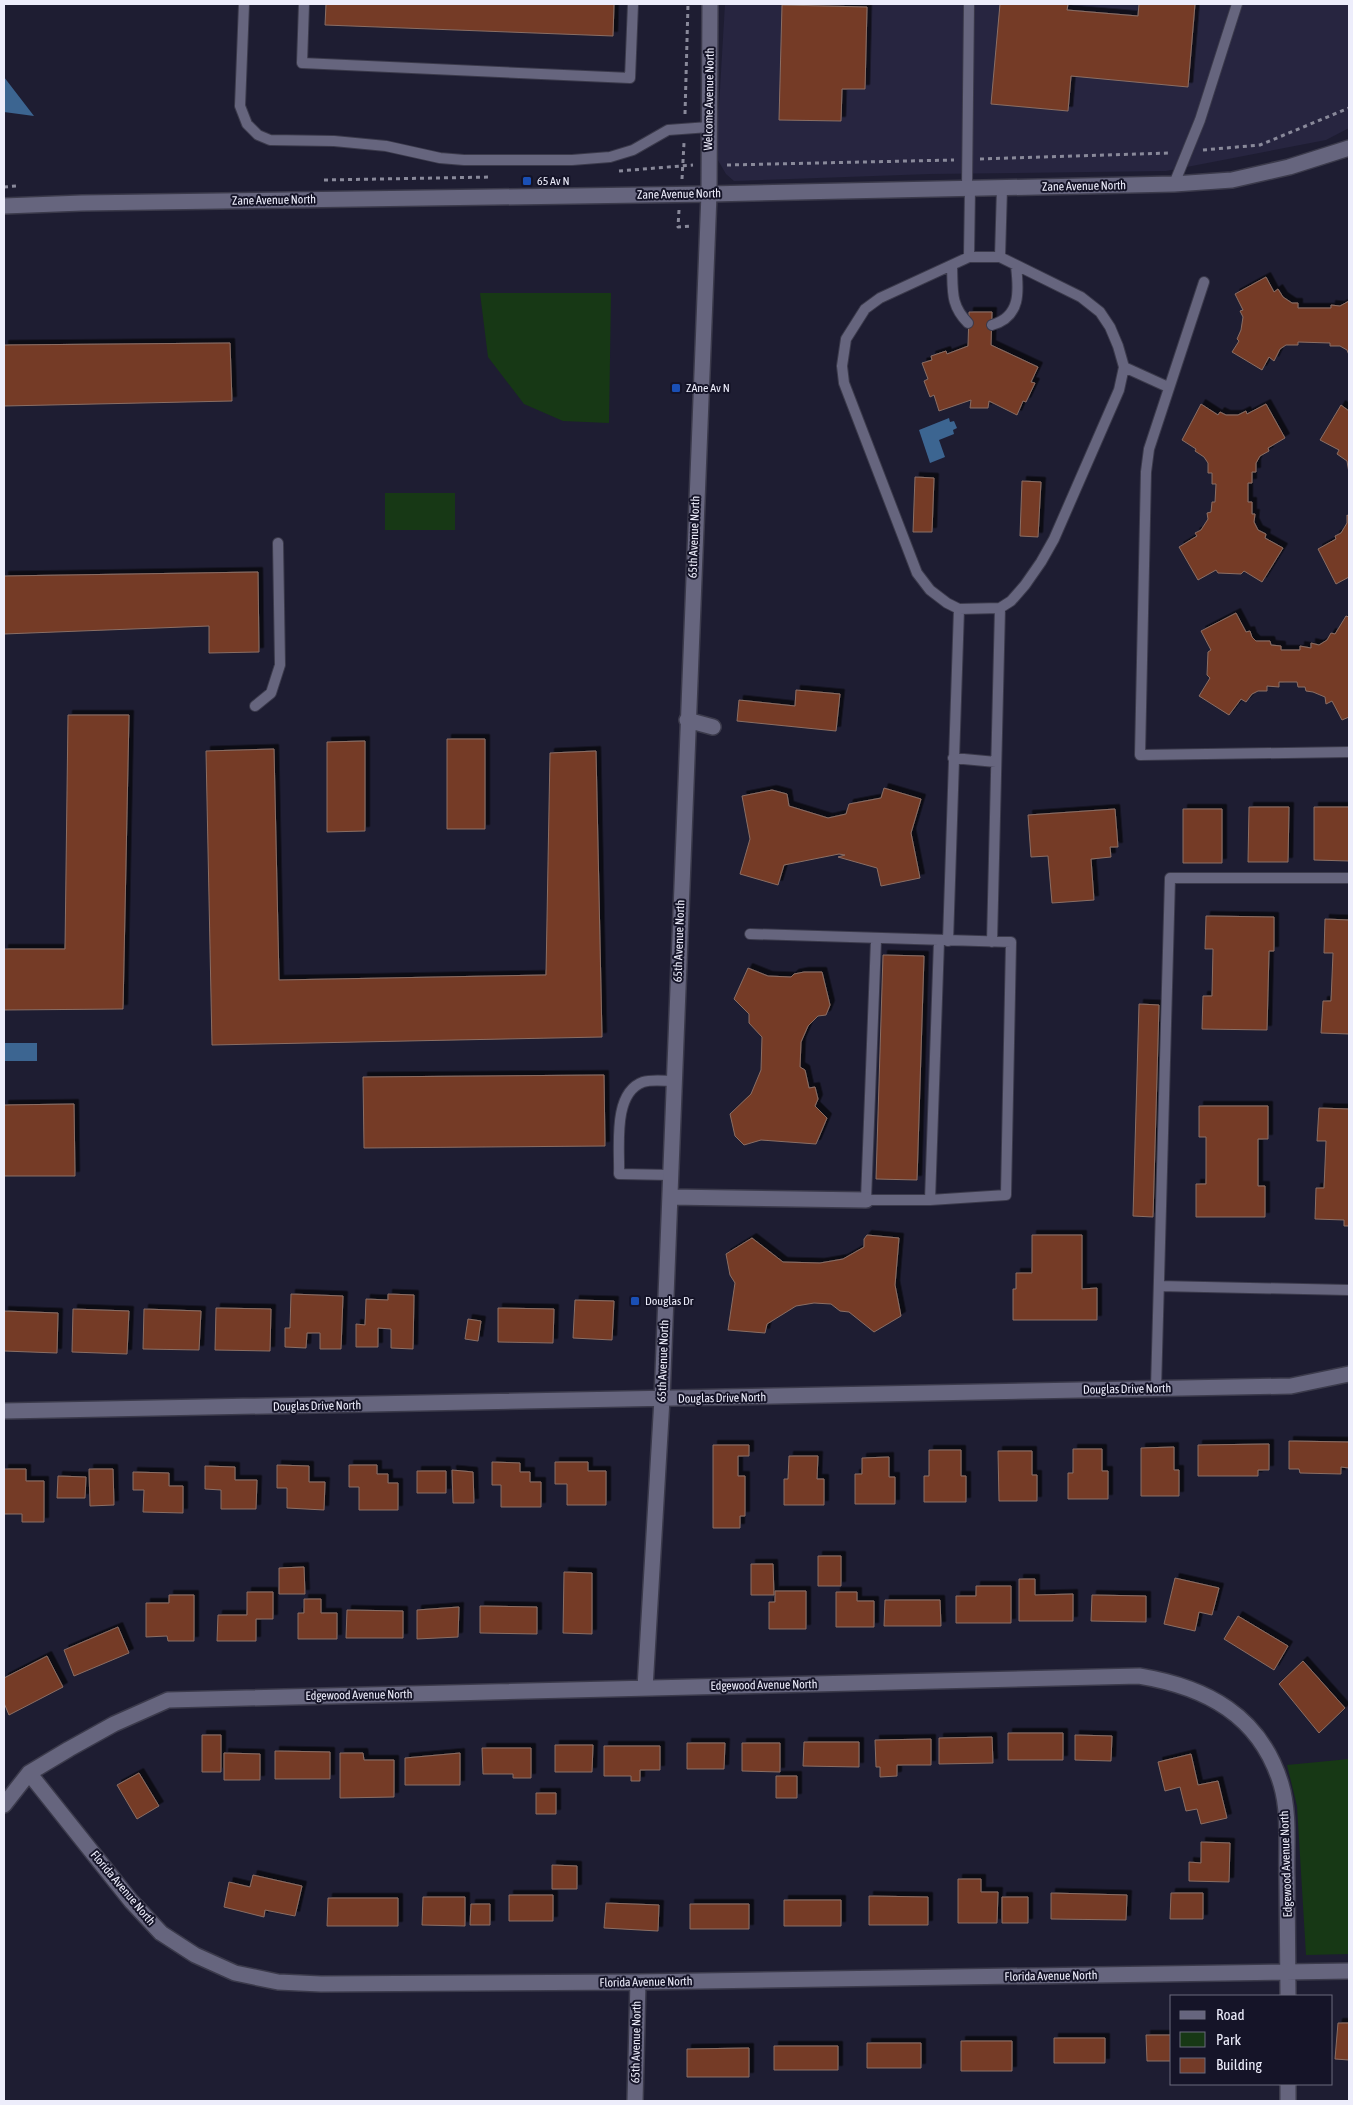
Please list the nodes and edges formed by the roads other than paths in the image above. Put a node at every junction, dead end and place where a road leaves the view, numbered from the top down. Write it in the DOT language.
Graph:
graph roads {
  1 [pos="244,4"];
  2 [pos="304,4"];
  3 [pos="633,4"];
  4 [pos="710,4"];
  5 [pos="969,4"];
  6 [pos="1236,4"];
  7 [pos="709,127"];
  8 [pos="1349,148"];
  9 [pos="1174,184"];
  10 [pos="969,188"];
  11 [pos="1002,188"];
  12 [pos="709,194"];
  13 [pos="4,206"];
  14 [pos="969,257"];
  15 [pos="1000,257"];
  16 [pos="952,266"];
  17 [pos="1016,266"];
  18 [pos="1204,282"];
  19 [pos="968,323"];
  20 [pos="992,325"];
  21 [pos="1124,367"];
  22 [pos="1168,388"];
  23 [pos="278,543"];
  24 [pos="1000,608"];
  25 [pos="959,609"];
  26 [pos="255,706"];
  27 [pos="687,720"];
  28 [pos="713,727"];
  29 [pos="1349,752"];
  30 [pos="953,758"];
  31 [pos="996,762"];
  32 [pos="1349,878"];
  33 [pos="750,934"];
  34 [pos="876,940"];
  35 [pos="944,941"];
  36 [pos="992,942"];
  37 [pos="674,1081"];
  38 [pos="671,1176"];
  39 [pos="670,1197"];
  40 [pos="866,1200"];
  41 [pos="930,1200"];
  42 [pos="1159,1286"];
  43 [pos="1349,1290"];
  44 [pos="1349,1374"];
  45 [pos="1156,1388"];
  46 [pos="662,1399"];
  47 [pos="4,1411"];
  48 [pos="645,1688"];
  49 [pos="29,1773"];
  50 [pos="4,1805"];
  51 [pos="1349,1971"];
  52 [pos="1288,1972"];
  53 [pos="638,1982"];
  54 [pos="1288,1995"];
  55 [pos="1288,2085"];
  56 [pos="635,2101"];
  57 [pos="1288,2101"];
  1 -- 7 [label="lane"];
  2 -- 3 [label="lane"];
  4 -- 7 [label="street, Welcome Avenue North"];
  5 -- 10 [label="lane"];
  6 -- 9 [label="lane"];
  7 -- 12 [label="street, Welcome Avenue North"];
  8 -- 9 [label="street, Zane Avenue North"];
  9 -- 11 [label="street, Zane Avenue North"];
  10 -- 11 [label="street, Zane Avenue North"];
  10 -- 12 [label="street, Zane Avenue North"];
  10 -- 14 [label="lane"];
  11 -- 15 [label="lane"];
  12 -- 13 [label="street, Zane Avenue North"];
  12 -- 27 [label="street, 65th Avenue North"];
  14 -- 15 [label="lane"];
  14 -- 16 [label="lane"];
  15 -- 17 [label="lane"];
  16 -- 19 [label="lane"];
  16 -- 25 [label="lane"];
  17 -- 20 [label="lane"];
  17 -- 21 [label="lane"];
  18 -- 22 [label="lane"];
  21 -- 22 [label="lane"];
  21 -- 24 [label="lane"];
  22 -- 29 [label="lane"];
  23 -- 26 [label="lane"];
  24 -- 25 [label="lane"];
  24 -- 31 [label="lane"];
  25 -- 30 [label="lane"];
  27 -- 28 [label="street"];
  27 -- 37 [label="street, 65th Avenue North"];
  30 -- 31 [label="lane"];
  30 -- 35 [label="lane"];
  31 -- 36 [label="lane"];
  32 -- 42 [label="lane"];
  33 -- 34 [label="lane"];
  34 -- 35 [label="lane"];
  34 -- 40 [label="lane"];
  35 -- 36 [label="lane"];
  35 -- 41 [label="lane"];
  36 -- 41 [label="lane"];
  37 -- 38 [label="street, 65th Avenue North"];
  37 -- 38 [label="lane"];
  38 -- 39 [label="street, 65th Avenue North"];
  39 -- 40 [label="street"];
  39 -- 46 [label="street, 65th Avenue North"];
  40 -- 41 [label="lane"];
  42 -- 43 [label="lane"];
  42 -- 45 [label="lane"];
  44 -- 45 [label="street, Douglas Drive North"];
  45 -- 46 [label="street, Douglas Drive North"];
  46 -- 47 [label="street, Douglas Drive North"];
  46 -- 48 [label="street, 65th Avenue North"];
  48 -- 49 [label="street, Edgewood Avenue North"];
  48 -- 52 [label="street, Edgewood Avenue North"];
  49 -- 50 [label="street, Edgewood Avenue North"];
  49 -- 53 [label="street, Florida Avenue North"];
  51 -- 52 [label="street, Florida Avenue North"];
  52 -- 53 [label="street, Florida Avenue North"];
  52 -- 54 [label="street, Edgewood Avenue North"];
  53 -- 56 [label="street, 65th Avenue North"];
  55 -- 57 [label="street"];
}
